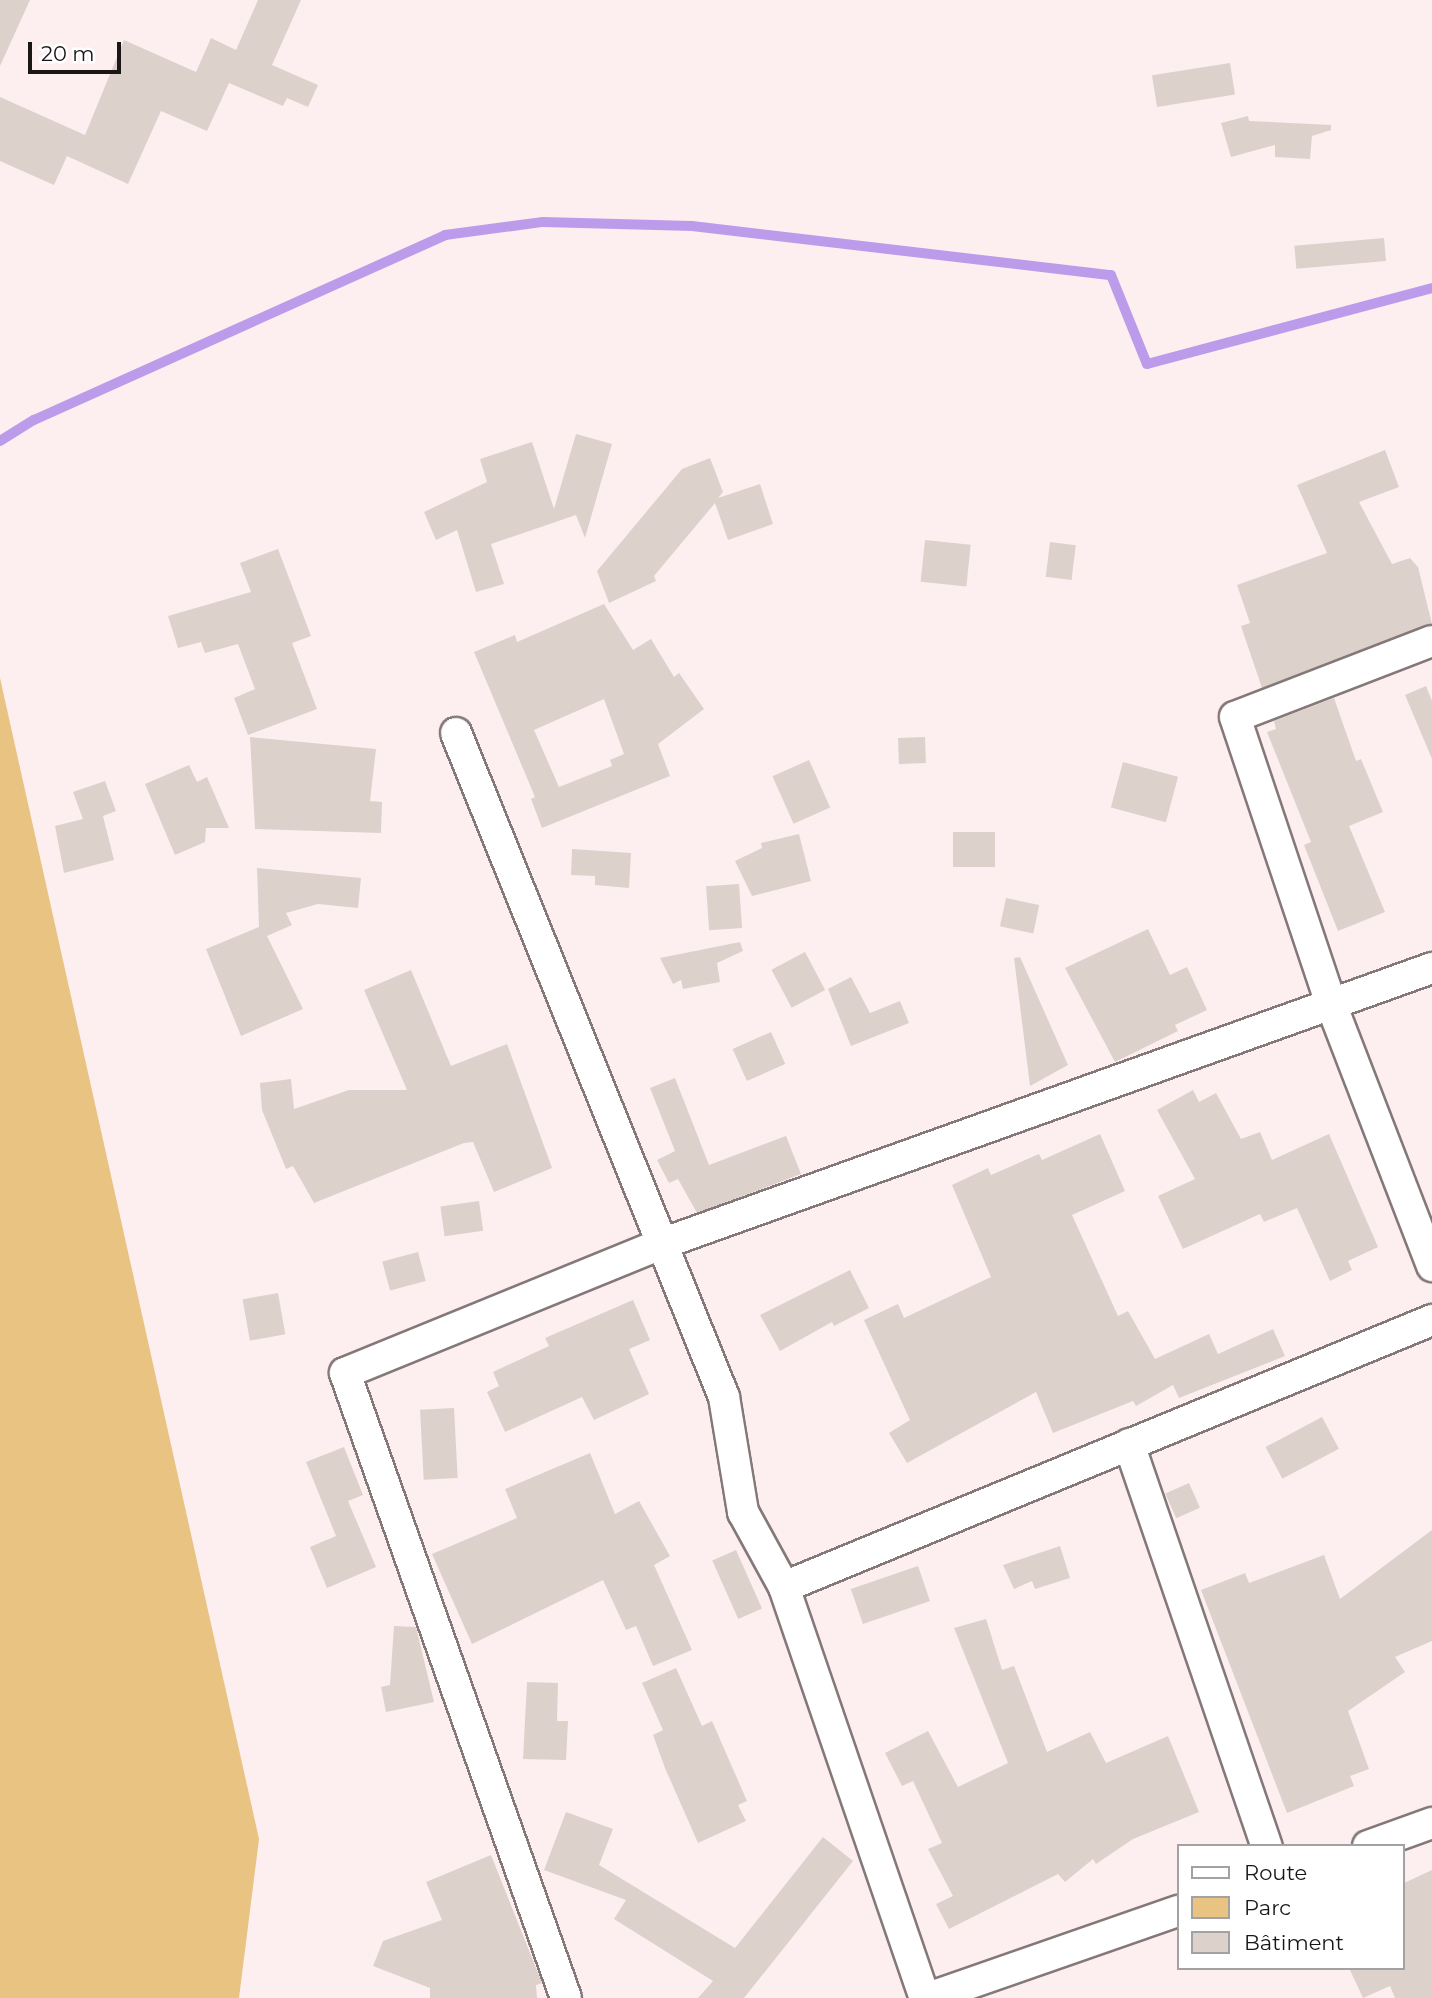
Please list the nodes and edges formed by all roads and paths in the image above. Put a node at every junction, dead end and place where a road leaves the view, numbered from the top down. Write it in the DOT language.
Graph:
graph roads {
  1 [pos="1432,641"];
  2 [pos="456,733"];
  3 [pos="1432,968"];
  4 [pos="1331,1004"];
  5 [pos="664,1243"];
  6 [pos="1432,1266"];
  7 [pos="1432,1320"];
  8 [pos="1129,1444"];
  9 [pos="784,1587"];
  10 [pos="1432,1823"];
  11 [pos="1266,1844"];
  12 [pos="1374,1844"];
  13 [pos="1176,1912"];
  14 [pos="566,1998"];
  15 [pos="926,1998"];
  1 -- 4 [label="street"];
  2 -- 5 [label="street"];
  3 -- 4 [label="street"];
  4 -- 5 [label="street"];
  4 -- 6 [label="street"];
  5 -- 9 [label="street"];
  5 -- 14 [label="street"];
  7 -- 8 [label="street"];
  8 -- 9 [label="street"];
  8 -- 11 [label="street"];
  9 -- 15 [label="street"];
  10 -- 12 [label="street"];
  13 -- 15 [label="street"];
}
